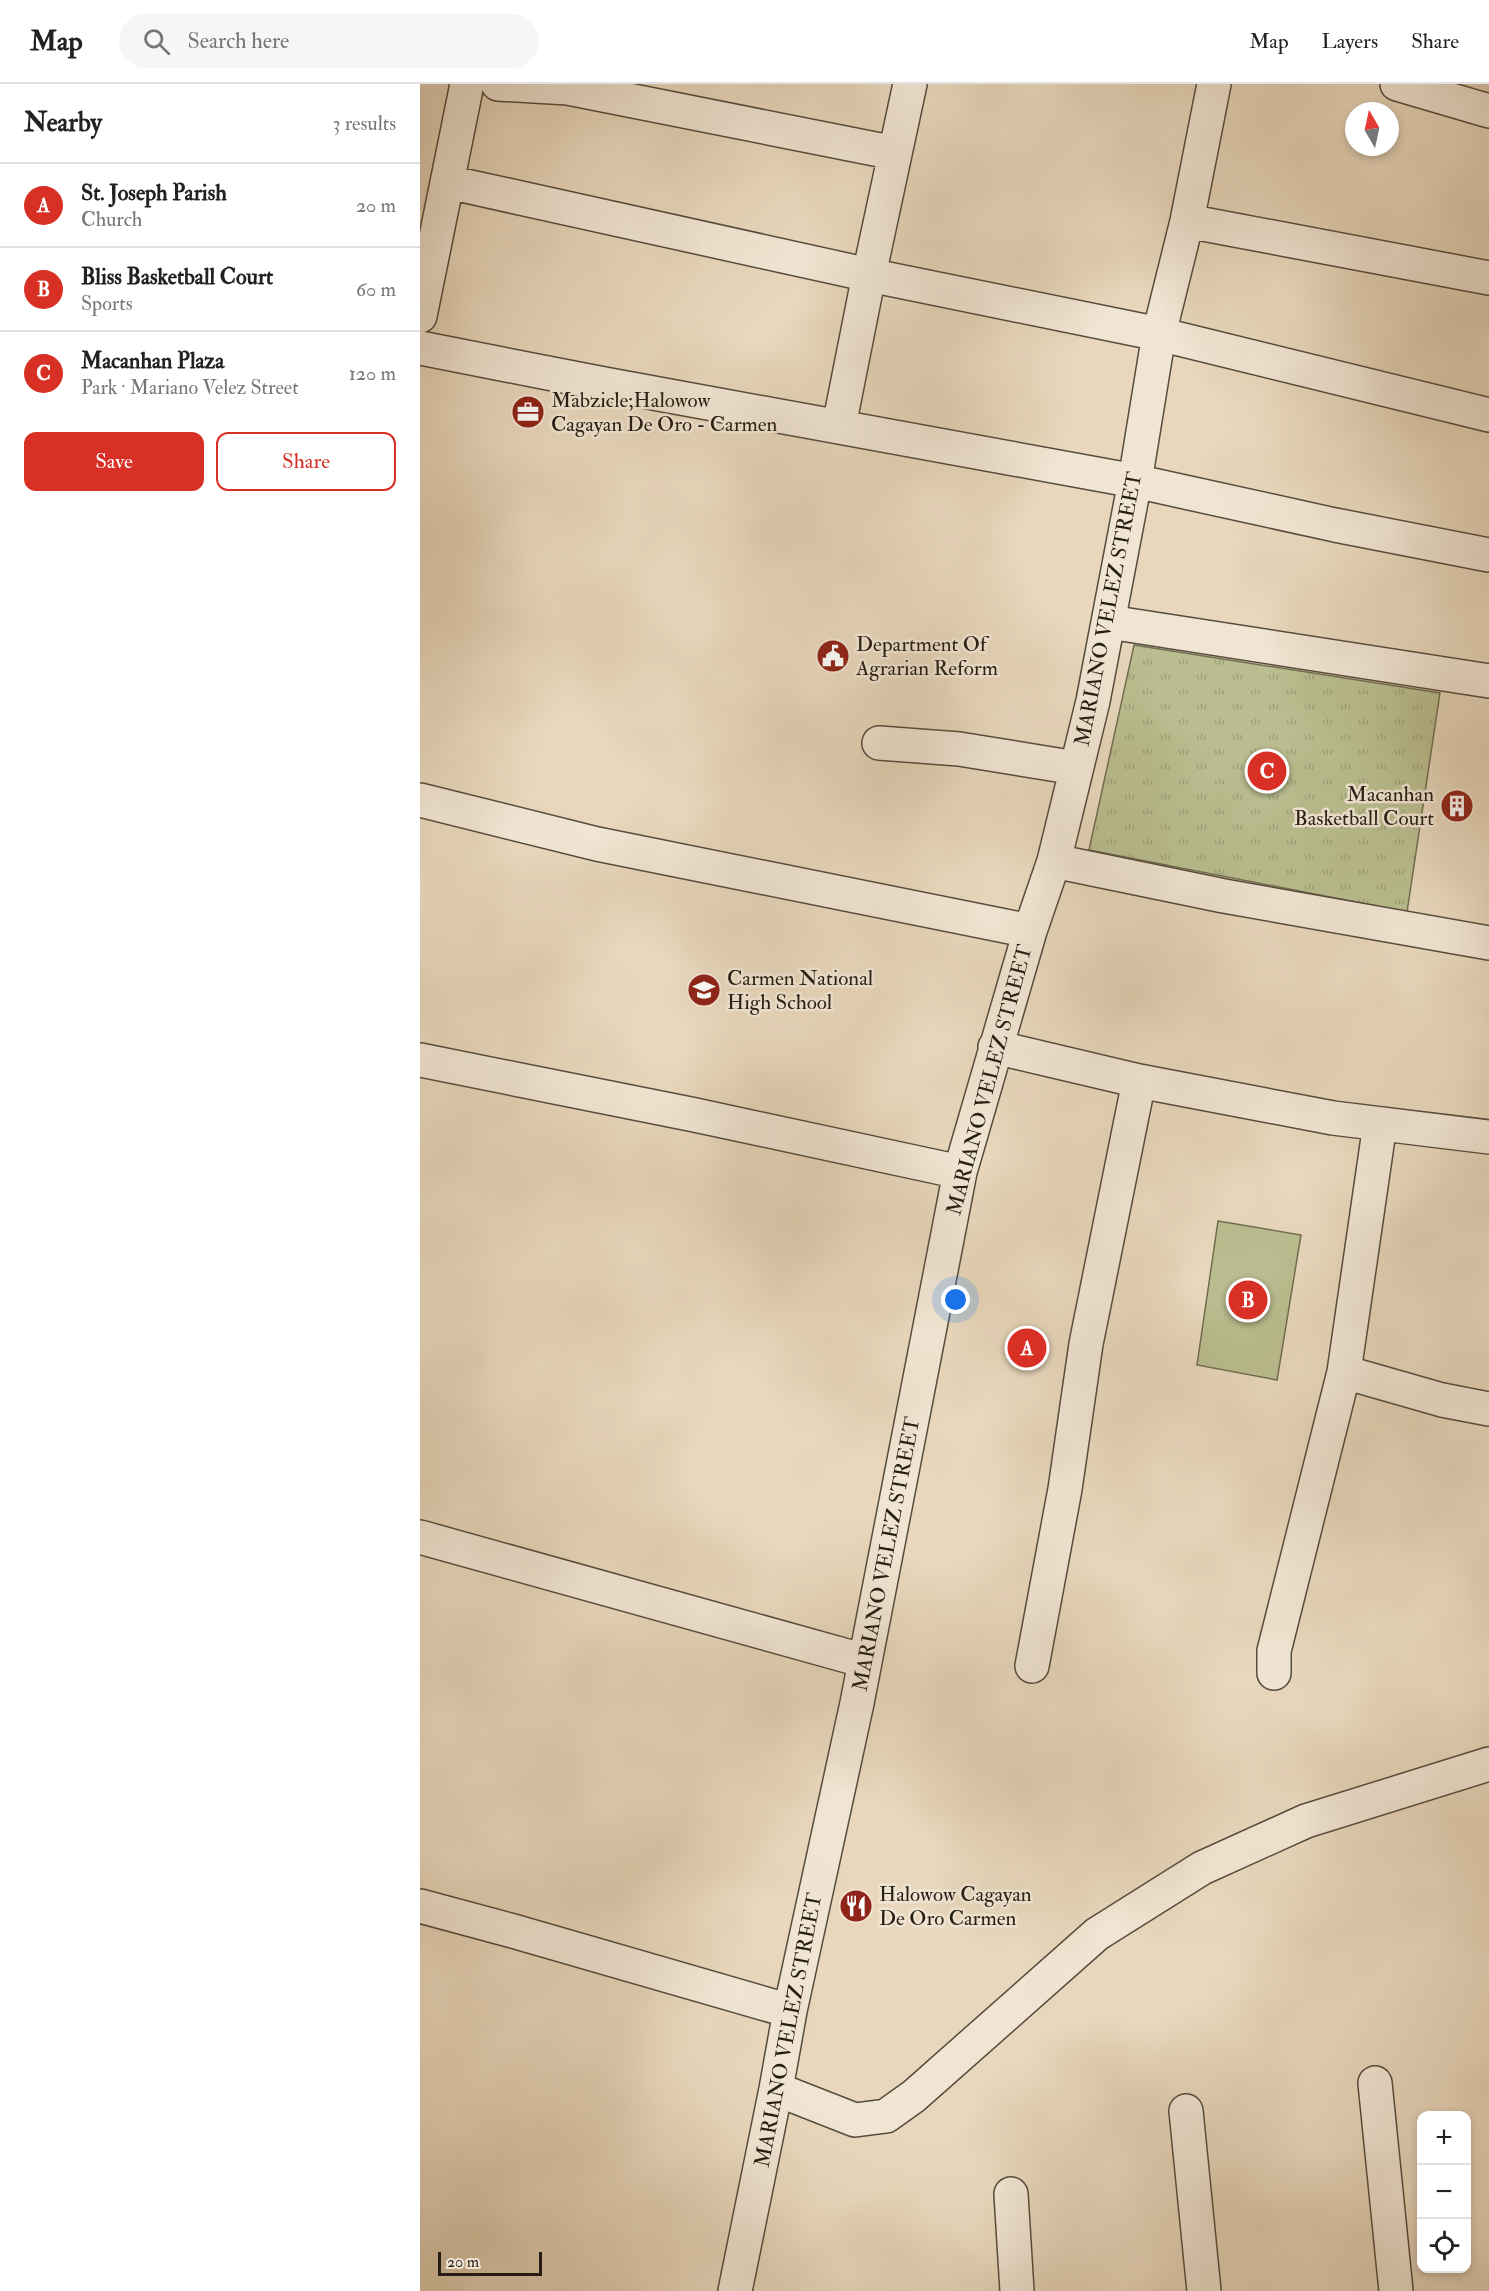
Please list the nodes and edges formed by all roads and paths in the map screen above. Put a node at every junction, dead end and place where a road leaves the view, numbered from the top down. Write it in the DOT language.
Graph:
graph roads {
  1 [pos="467,84"];
  2 [pos="498,84"];
  3 [pos="910,84"];
  4 [pos="1214,84"];
  5 [pos="1397,84"];
  6 [pos="1489,111"];
  7 [pos="896,153"];
  8 [pos="448,182"];
  9 [pos="1187,221"];
  10 [pos="869,275"];
  11 [pos="1489,278"];
  12 [pos="420,316"];
  13 [pos="1159,334"];
  14 [pos="420,348"];
  15 [pos="1489,415"];
  16 [pos="839,426"];
  17 [pos="1135,481"];
  18 [pos="1489,555"];
  19 [pos="1109,622"];
  20 [pos="1489,681"];
  21 [pos="879,743"];
  22 [pos="1076,768"];
  23 [pos="420,800"];
  24 [pos="1054,861"];
  25 [pos="1030,930"];
  26 [pos="1489,943"];
  27 [pos="995,1047"];
  28 [pos="420,1060"];
  29 [pos="1139,1081"];
  30 [pos="1380,1124"];
  31 [pos="1489,1137"];
  32 [pos="960,1172"];
  33 [pos="1344,1372"];
  34 [pos="1489,1409"];
  35 [pos="420,1537"];
  36 [pos="865,1661"];
  37 [pos="1032,1666"];
  38 [pos="1274,1673"];
  39 [pos="1489,1764"];
  40 [pos="420,1906"];
  41 [pos="790,2011"];
  42 [pos="1375,2083"];
  43 [pos="776,2089"];
  44 [pos="1186,2111"];
  45 [pos="1011,2194"];
  46 [pos="735,2291"];
  47 [pos="1017,2291"];
  48 [pos="1204,2291"];
  49 [pos="1396,2291"];
  1 -- 8 [label="street"];
  2 -- 7 [label="street"];
  3 -- 7 [label="street"];
  4 -- 9 [label="street, MARIANO VELEZ STREET"];
  5 -- 6 [label="street"];
  7 -- 10 [label="street"];
  8 -- 10 [label="street"];
  8 -- 12 [label="street"];
  9 -- 11 [label="street"];
  9 -- 13 [label="street, MARIANO VELEZ STREET"];
  10 -- 13 [label="street"];
  10 -- 16 [label="street"];
  13 -- 15 [label="street"];
  13 -- 17 [label="street, MARIANO VELEZ STREET"];
  14 -- 16 [label="street"];
  16 -- 17 [label="street"];
  17 -- 18 [label="street"];
  17 -- 19 [label="street, MARIANO VELEZ STREET"];
  19 -- 20 [label="street"];
  19 -- 22 [label="street, MARIANO VELEZ STREET"];
  21 -- 22 [label="street"];
  22 -- 24 [label="street, MARIANO VELEZ STREET"];
  23 -- 25 [label="street"];
  24 -- 25 [label="street, MARIANO VELEZ STREET"];
  24 -- 26 [label="street"];
  25 -- 27 [label="street, MARIANO VELEZ STREET"];
  27 -- 29 [label="street"];
  27 -- 32 [label="street, MARIANO VELEZ STREET"];
  28 -- 32 [label="street"];
  29 -- 30 [label="street"];
  29 -- 37 [label="street"];
  30 -- 31 [label="street"];
  30 -- 33 [label="street"];
  32 -- 36 [label="street, MARIANO VELEZ STREET"];
  33 -- 34 [label="street"];
  33 -- 38 [label="street"];
  35 -- 36 [label="street"];
  36 -- 41 [label="street, MARIANO VELEZ STREET"];
  39 -- 43 [label="street"];
  40 -- 41 [label="street"];
  41 -- 43 [label="street, MARIANO VELEZ STREET"];
  42 -- 49 [label="street"];
  43 -- 46 [label="street, MARIANO VELEZ STREET"];
  44 -- 48 [label="street"];
  45 -- 47 [label="street"];
}
